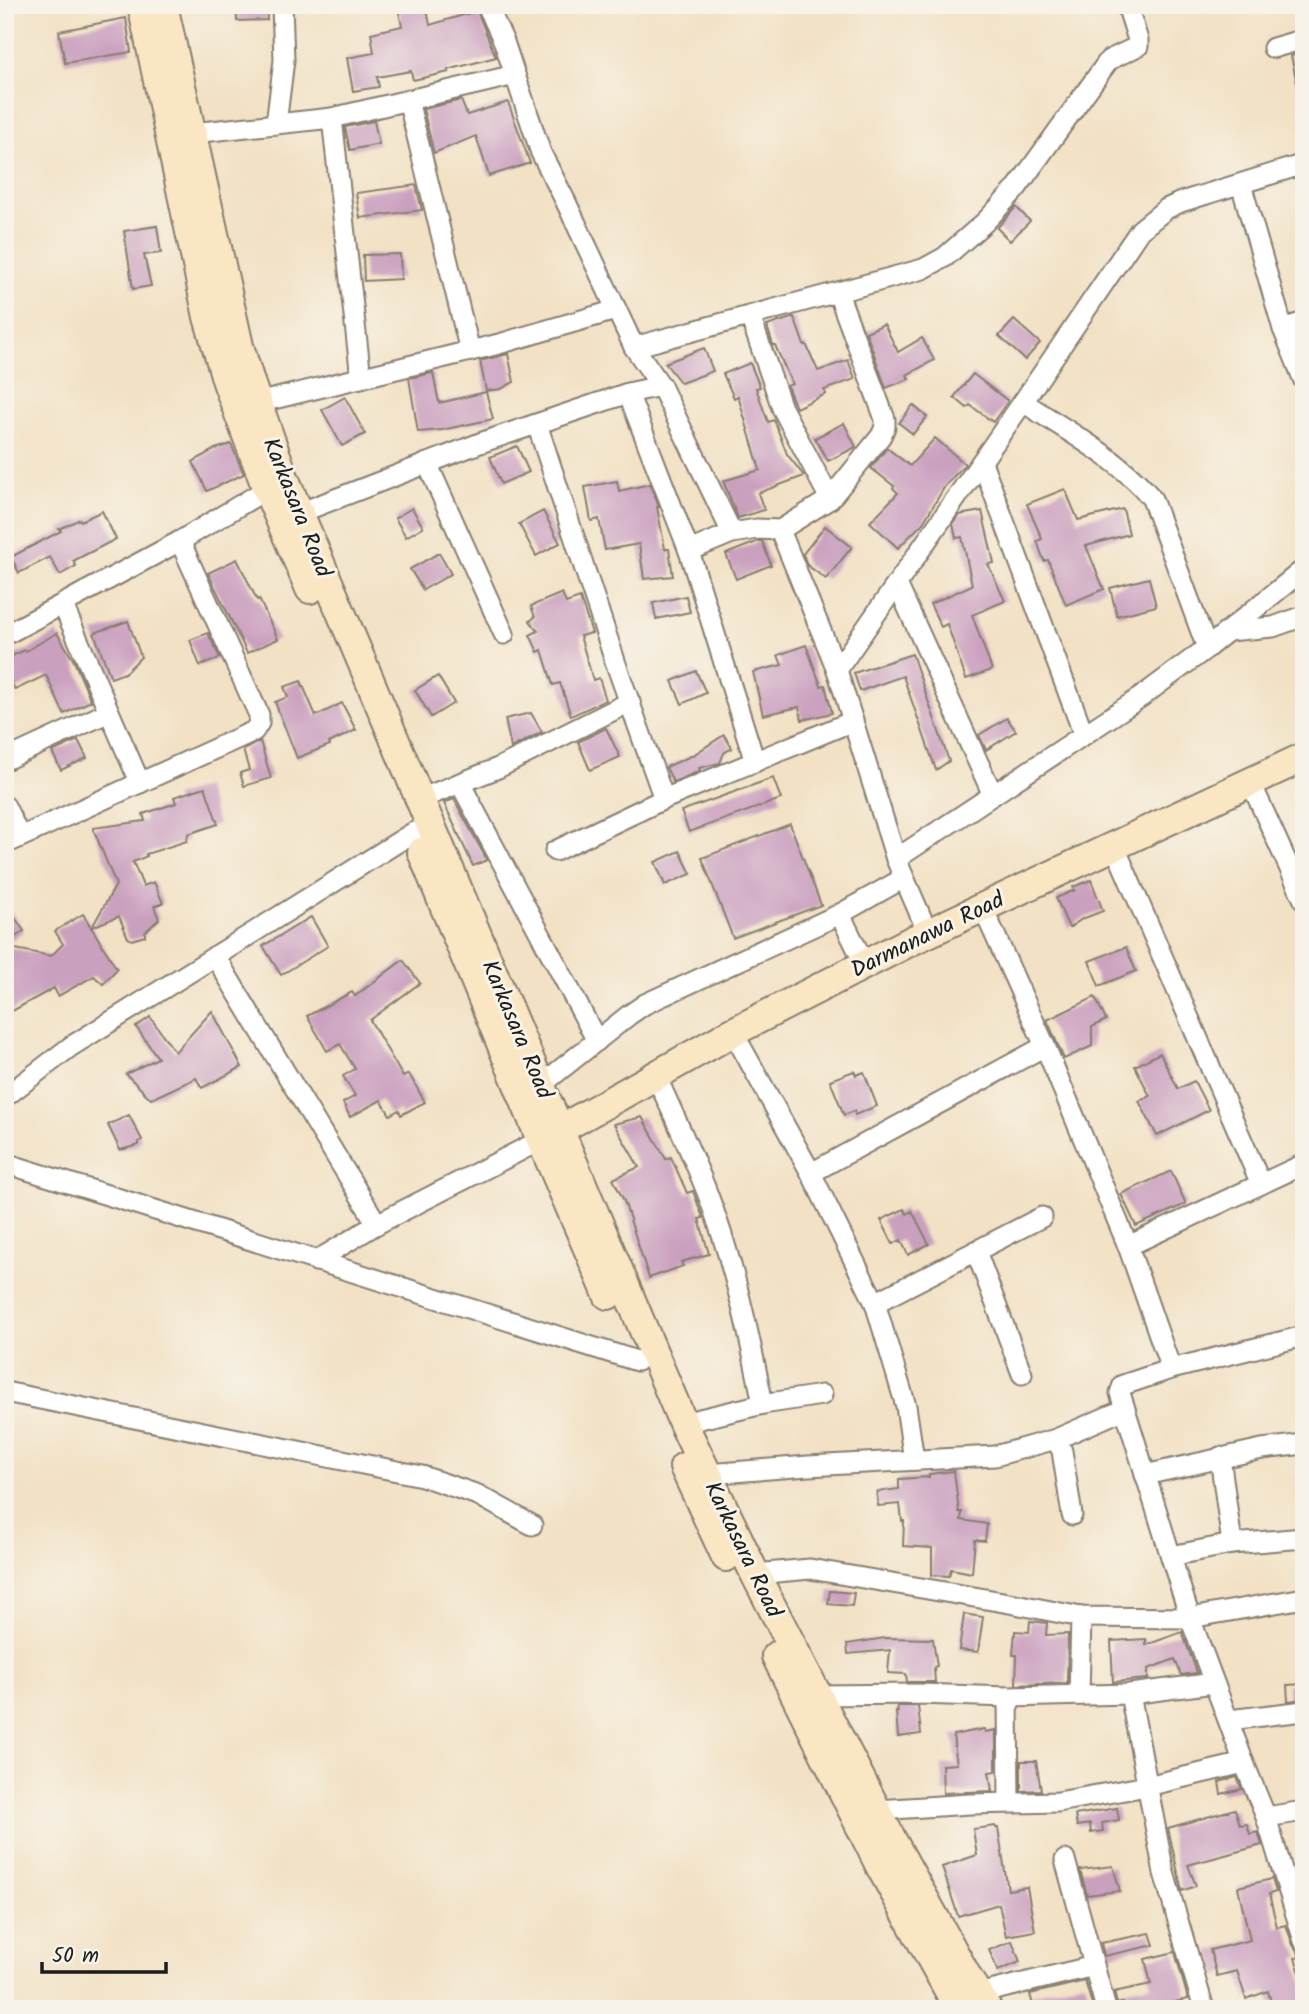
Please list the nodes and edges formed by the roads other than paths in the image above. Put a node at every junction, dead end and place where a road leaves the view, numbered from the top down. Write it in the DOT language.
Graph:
graph roads {
  1 [pos="142,5"];
  2 [pos="163,5"];
  3 [pos="282,5"];
  4 [pos="487,5"];
  5 [pos="1127,5"];
  6 [pos="1304,39"];
  7 [pos="1273,48"];
  8 [pos="515,75"];
  9 [pos="408,100"];
  10 [pos="332,118"];
  11 [pos="276,124"];
  12 [pos="192,133"];
  13 [pos="1304,164"];
  14 [pos="1241,184"];
  15 [pos="838,293"];
  16 [pos="616,310"];
  17 [pos="750,316"];
  18 [pos="1304,322"];
  19 [pos="1283,329"];
  20 [pos="634,347"];
  21 [pos="470,351"];
  22 [pos="361,378"];
  23 [pos="1304,382"];
  24 [pos="662,386"];
  25 [pos="628,393"];
  26 [pos="1023,402"];
  27 [pos="257,403"];
  28 [pos="537,424"];
  29 [pos="982,462"];
  30 [pos="427,463"];
  31 [pos="267,489"];
  32 [pos="830,499"];
  33 [pos="299,513"];
  34 [pos="780,530"];
  35 [pos="732,533"];
  36 [pos="180,541"];
  37 [pos="689,551"];
  38 [pos="307,556"];
  39 [pos="1304,569"];
  40 [pos="897,584"];
  41 [pos="63,605"];
  42 [pos="1304,616"];
  43 [pos="1228,631"];
  44 [pos="504,634"];
  45 [pos="5,635"];
  46 [pos="1208,648"];
  47 [pos="837,670"];
  48 [pos="630,702"];
  49 [pos="110,712"];
  50 [pos="853,721"];
  51 [pos="1084,735"];
  52 [pos="1304,757"];
  53 [pos="5,760"];
  54 [pos="755,762"];
  55 [pos="1250,781"];
  56 [pos="141,783"];
  57 [pos="460,783"];
  58 [pos="993,795"];
  59 [pos="420,799"];
  60 [pos="664,799"];
  61 [pos="5,806"];
  62 [pos="414,832"];
  63 [pos="13,840"];
  64 [pos="1114,845"];
  65 [pos="555,852"];
  66 [pos="896,859"];
  67 [pos="904,878"];
  68 [pos="1304,900"];
  69 [pos="982,906"];
  70 [pos="841,914"];
  71 [pos="928,933"];
  72 [pos="215,956"];
  73 [pos="864,965"];
  74 [pos="733,1032"];
  75 [pos="597,1041"];
  76 [pos="1045,1046"];
  77 [pos="656,1076"];
  78 [pos="541,1085"];
  79 [pos="5,1097"];
  80 [pos="551,1135"];
  81 [pos="5,1163"];
  82 [pos="1304,1164"];
  83 [pos="811,1173"];
  84 [pos="1261,1184"];
  85 [pos="1042,1217"];
  86 [pos="377,1224"];
  87 [pos="1128,1246"];
  88 [pos="976,1251"];
  89 [pos="316,1262"];
  90 [pos="875,1303"];
  91 [pos="1304,1336"];
  92 [pos="637,1361"];
  93 [pos="1171,1370"];
  94 [pos="1022,1374"];
  95 [pos="5,1392"];
  96 [pos="822,1395"];
  97 [pos="763,1404"];
  98 [pos="1125,1409"];
  99 [pos="683,1423"];
  100 [pos="1056,1439"];
  101 [pos="1304,1444"];
  102 [pos="1220,1457"];
  103 [pos="914,1460"];
  104 [pos="708,1474"];
  105 [pos="1145,1475"];
  106 [pos="1072,1515"];
  107 [pos="531,1525"];
  108 [pos="1304,1538"];
  109 [pos="1232,1544"];
  110 [pos="1171,1556"];
  111 [pos="755,1574"];
  112 [pos="1304,1598"];
  113 [pos="1081,1617"];
  114 [pos="1190,1618"];
  115 [pos="1214,1683"];
  116 [pos="1130,1694"];
  117 [pos="817,1695"];
  118 [pos="1079,1695"];
  119 [pos="1009,1697"];
  120 [pos="1304,1711"];
  121 [pos="1229,1720"];
  122 [pos="1244,1763"];
  123 [pos="1147,1786"];
  124 [pos="1009,1802"];
  125 [pos="877,1810"];
  126 [pos="1304,1811"];
  127 [pos="1266,1817"];
  128 [pos="1065,1860"];
  129 [pos="1304,1941"];
  130 [pos="1094,1966"];
  131 [pos="974,2004"];
  132 [pos="1106,2009"];
  133 [pos="1204,2009"];
  1 -- 31 [label="main road, Karkasara Road"];
  2 -- 12 [label="main road, Karkasara Road"];
  3 -- 11 [label="street"];
  4 -- 8 [label="street"];
  5 -- 15 [label="street"];
  6 -- 7 [label="street"];
  8 -- 9 [label="street"];
  8 -- 16 [label="street"];
  9 -- 10 [label="street"];
  9 -- 21 [label="street"];
  10 -- 11 [label="street"];
  10 -- 22 [label="street"];
  11 -- 12 [label="street"];
  12 -- 27 [label="main road, Karkasara Road"];
  13 -- 14 [label="street"];
  14 -- 19 [label="street"];
  14 -- 26 [label="street"];
  15 -- 17 [label="street"];
  15 -- 32 [label="street"];
  16 -- 20 [label="street"];
  16 -- 21 [label="street"];
  17 -- 20 [label="street"];
  17 -- 32 [label="street"];
  18 -- 19 [label="street"];
  19 -- 23 [label="street"];
  20 -- 24 [label="street"];
  21 -- 22 [label="street"];
  22 -- 27 [label="street"];
  24 -- 25 [label="street"];
  24 -- 35 [label="street"];
  25 -- 28 [label="street"];
  25 -- 37 [label="street"];
  26 -- 29 [label="street"];
  26 -- 46 [label="street"];
  27 -- 33 [label="main road, Karkasara Road"];
  28 -- 30 [label="street"];
  28 -- 48 [label="street"];
  29 -- 40 [label="street"];
  29 -- 51 [label="street"];
  30 -- 33 [label="street"];
  30 -- 44 [label="street"];
  31 -- 36 [label="street"];
  31 -- 38 [label="main road, Karkasara Road"];
  32 -- 34 [label="street"];
  33 -- 38 [label="main road, Karkasara Road"];
  34 -- 35 [label="street"];
  34 -- 47 [label="street"];
  35 -- 37 [label="street"];
  36 -- 41 [label="street"];
  36 -- 56 [label="street"];
  37 -- 54 [label="street"];
  38 -- 59 [label="main road, Karkasara Road"];
  38 -- 62 [label="main road, Karkasara Road"];
  39 -- 43 [label="street"];
  40 -- 47 [label="street"];
  40 -- 58 [label="street"];
  41 -- 45 [label="street"];
  41 -- 49 [label="street"];
  42 -- 43 [label="street"];
  43 -- 46 [label="street"];
  46 -- 51 [label="street"];
  47 -- 50 [label="street"];
  48 -- 57 [label="street"];
  48 -- 60 [label="street"];
  49 -- 53 [label="street"];
  49 -- 56 [label="street"];
  50 -- 54 [label="street"];
  50 -- 66 [label="street"];
  51 -- 58 [label="street"];
  52 -- 55 [label="main road, Darmanawa Road"];
  54 -- 60 [label="street"];
  55 -- 64 [label="main road, Darmanawa Road"];
  55 -- 68 [label="street"];
  56 -- 63 [label="street"];
  57 -- 59 [label="street"];
  57 -- 75 [label="street"];
  58 -- 66 [label="street"];
  59 -- 78 [label="main road, Karkasara Road"];
  60 -- 65 [label="street"];
  61 -- 63 [label="street"];
  62 -- 72 [label="street"];
  62 -- 80 [label="main road, Karkasara Road"];
  64 -- 69 [label="main road, Darmanawa Road"];
  64 -- 84 [label="street"];
  66 -- 67 [label="street"];
  67 -- 70 [label="street"];
  67 -- 71 [label="street"];
  69 -- 71 [label="main road, Darmanawa Road"];
  69 -- 76 [label="street"];
  70 -- 73 [label="street"];
  70 -- 75 [label="street"];
  71 -- 73 [label="main road, Darmanawa Road"];
  72 -- 79 [label="street"];
  72 -- 86 [label="street"];
  73 -- 74 [label="main road, Darmanawa Road"];
  74 -- 77 [label="main road, Darmanawa Road"];
  74 -- 83 [label="street"];
  75 -- 78 [label="street"];
  76 -- 83 [label="street"];
  76 -- 87 [label="street"];
  77 -- 80 [label="main road, Darmanawa Road"];
  77 -- 97 [label="street"];
  78 -- 80 [label="main road, Karkasara Road"];
  80 -- 86 [label="street"];
  80 -- 92 [label="main road, Karkasara Road"];
  80 -- 99 [label="main road, Karkasara Road"];
  81 -- 89 [label="street"];
  82 -- 84 [label="street"];
  83 -- 90 [label="street"];
  84 -- 87 [label="street"];
  85 -- 88 [label="street"];
  86 -- 89 [label="street"];
  87 -- 93 [label="street"];
  88 -- 90 [label="street"];
  88 -- 94 [label="street"];
  89 -- 92 [label="street"];
  90 -- 103 [label="street"];
  91 -- 93 [label="street"];
  92 -- 131 [label="main road, Karkasara Road"];
  93 -- 98 [label="street"];
  95 -- 107 [label="street"];
  96 -- 97 [label="street"];
  97 -- 99 [label="street"];
  98 -- 100 [label="street"];
  98 -- 105 [label="street"];
  99 -- 104 [label="main road, Karkasara Road"];
  100 -- 103 [label="street"];
  100 -- 106 [label="street"];
  101 -- 102 [label="street"];
  102 -- 105 [label="street"];
  102 -- 109 [label="street"];
  103 -- 104 [label="street"];
  104 -- 111 [label="main road, Karkasara Road"];
  105 -- 110 [label="street"];
  108 -- 109 [label="street"];
  109 -- 110 [label="street"];
  110 -- 114 [label="street"];
  111 -- 113 [label="street"];
  111 -- 117 [label="main road, Karkasara Road"];
  112 -- 114 [label="street"];
  113 -- 114 [label="street"];
  113 -- 118 [label="street"];
  114 -- 115 [label="street"];
  115 -- 116 [label="street"];
  115 -- 121 [label="street"];
  116 -- 118 [label="street"];
  116 -- 123 [label="street"];
  117 -- 119 [label="street"];
  117 -- 125 [label="main road, Karkasara Road"];
  118 -- 119 [label="street"];
  119 -- 124 [label="street"];
  120 -- 121 [label="street"];
  121 -- 122 [label="street"];
  122 -- 123 [label="street"];
  122 -- 127 [label="street"];
  123 -- 124 [label="street"];
  123 -- 133 [label="street"];
  124 -- 125 [label="street"];
  125 -- 131 [label="main road, Karkasara Road"];
  126 -- 127 [label="street"];
  127 -- 129 [label="street"];
  128 -- 130 [label="street"];
  130 -- 131 [label="street"];
  130 -- 132 [label="street"];
}
